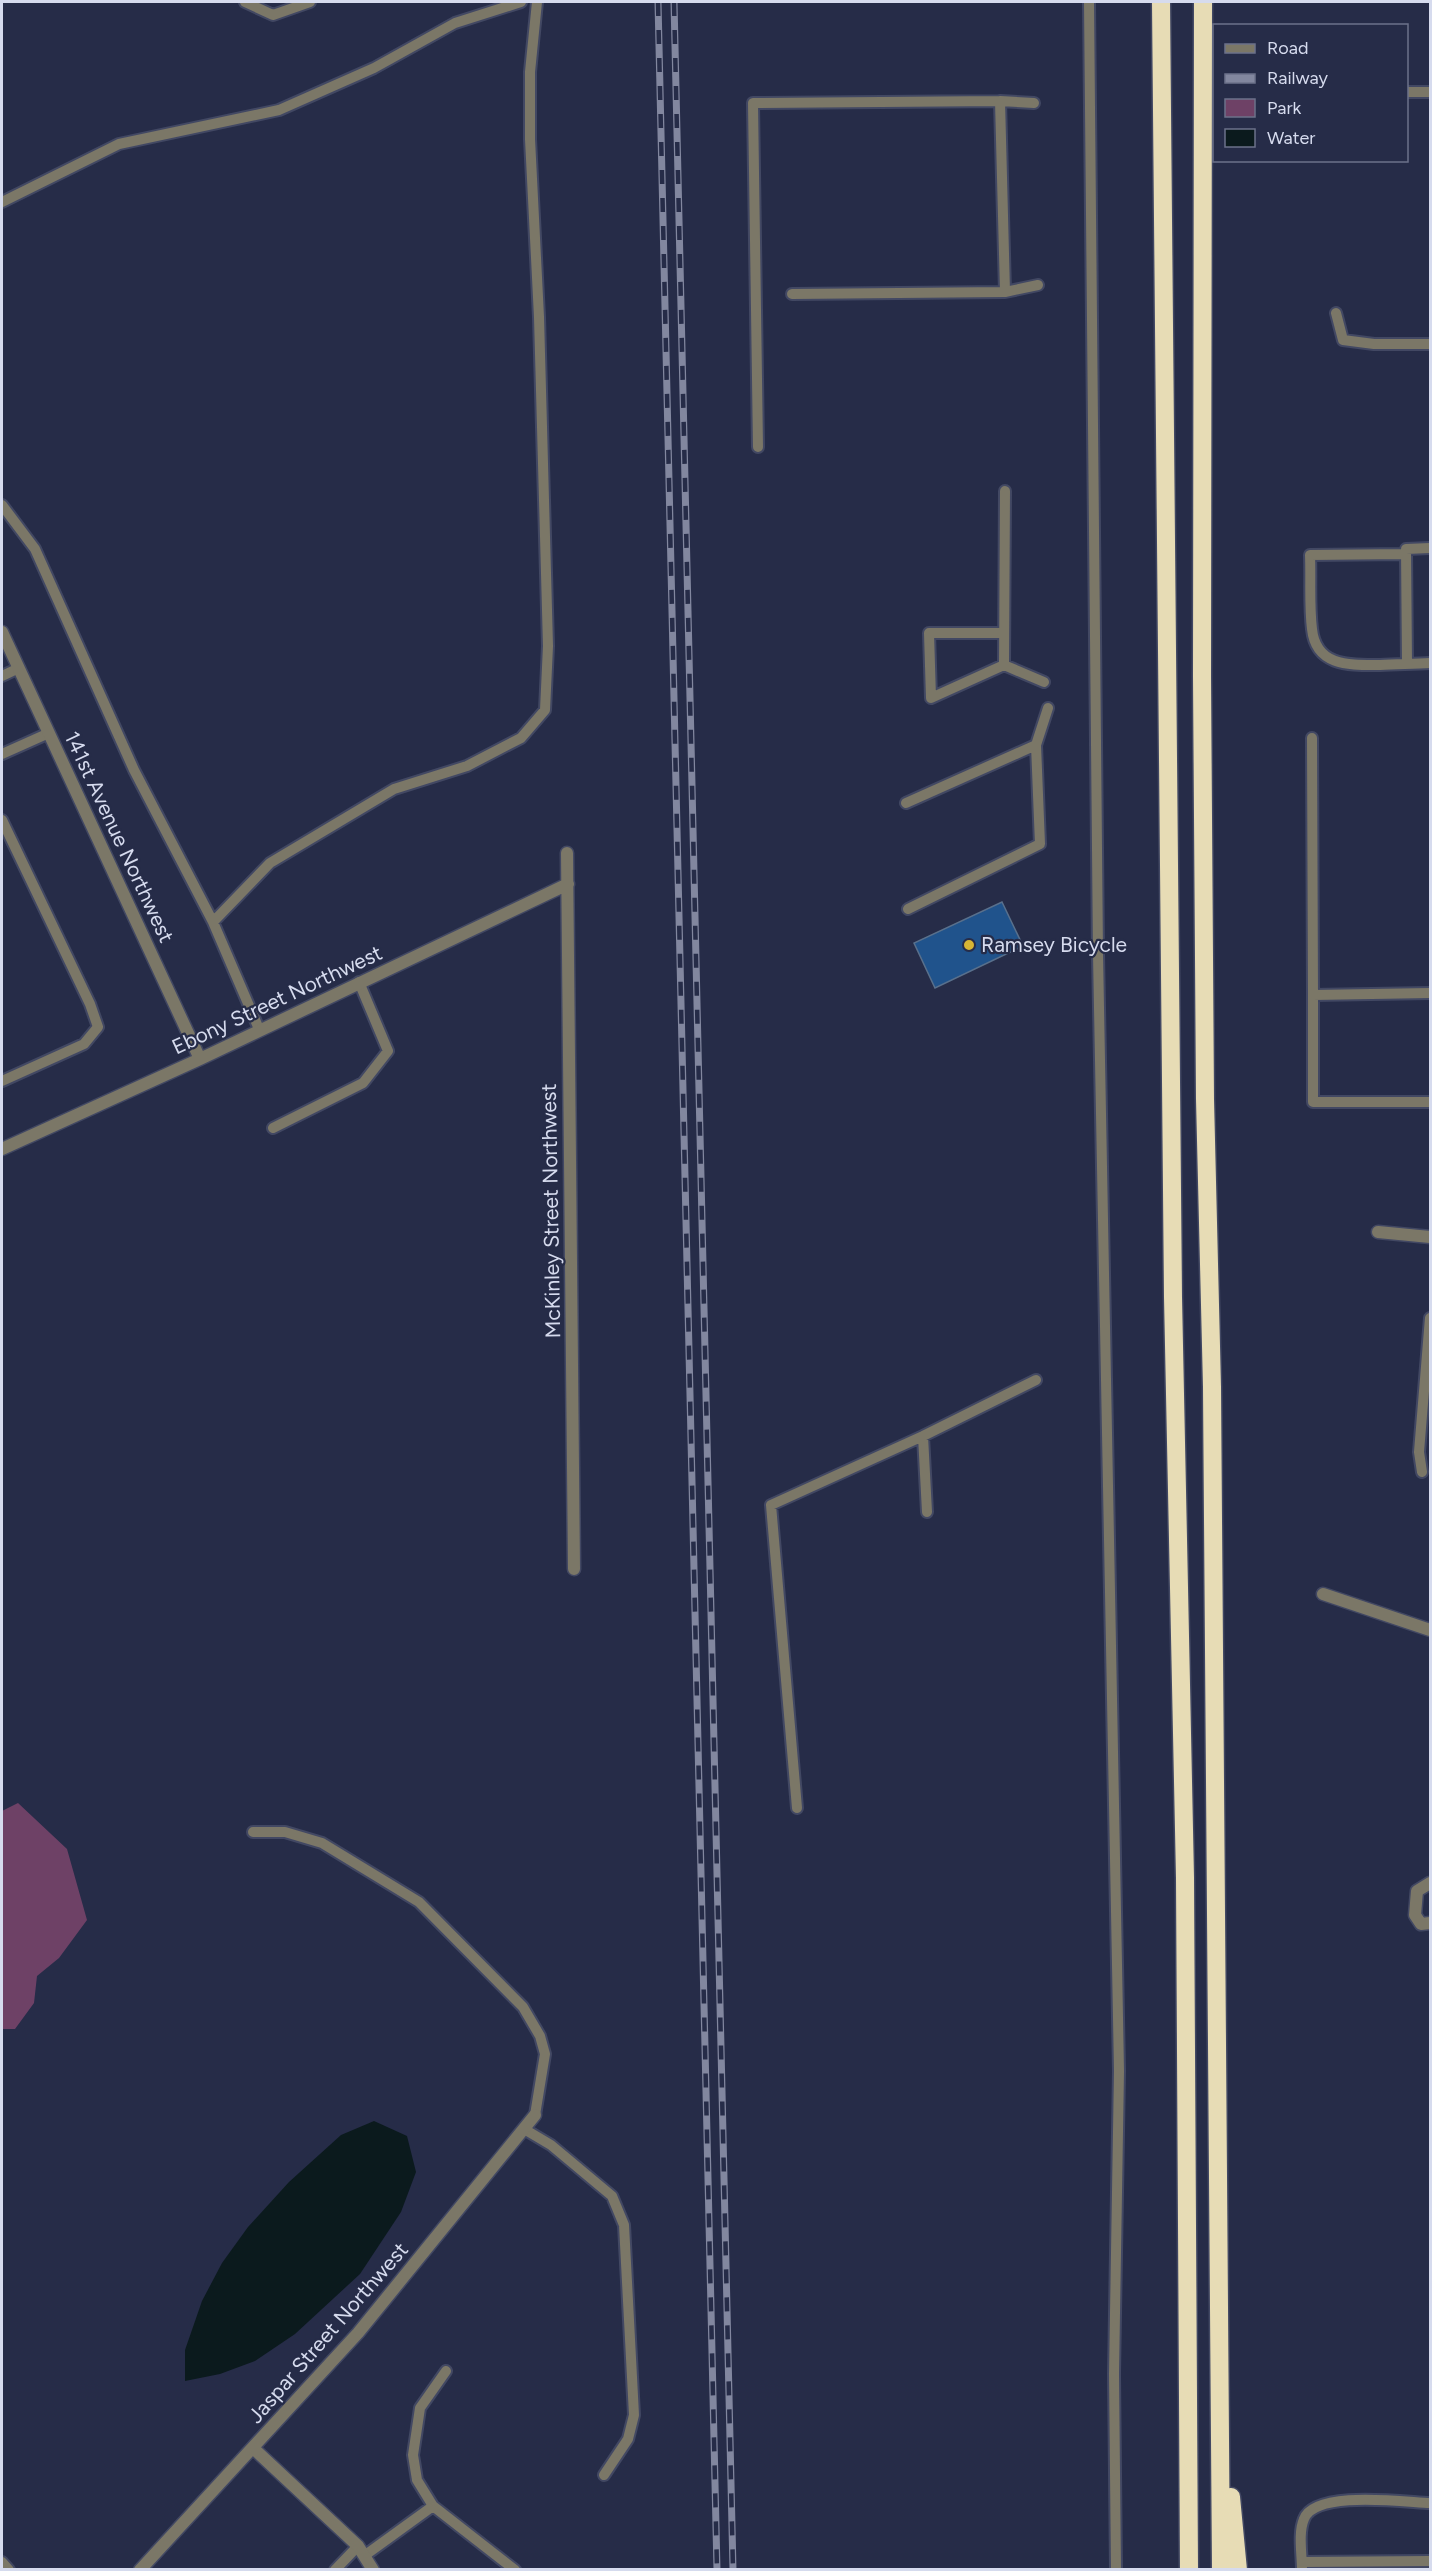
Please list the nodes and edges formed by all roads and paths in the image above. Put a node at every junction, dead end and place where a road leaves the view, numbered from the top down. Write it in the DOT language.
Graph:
graph roads {
  1 [pos="246,2"];
  2 [pos="310,2"];
  3 [pos="521,2"];
  4 [pos="537,2"];
  5 [pos="1089,2"];
  6 [pos="1161,2"];
  7 [pos="1203,2"];
  8 [pos="1408,92"];
  9 [pos="1431,92"];
  10 [pos="1000,100"];
  11 [pos="1034,102"];
  12 [pos="2,202"];
  13 [pos="1038,285"];
  14 [pos="1005,292"];
  15 [pos="792,294"];
  16 [pos="1336,313"];
  17 [pos="1431,344"];
  18 [pos="758,447"];
  19 [pos="1005,491"];
  20 [pos="2,505"];
  21 [pos="1431,548"];
  22 [pos="1405,554"];
  23 [pos="2,632"];
  24 [pos="1004,633"];
  25 [pos="1431,663"];
  26 [pos="1407,664"];
  27 [pos="1004,665"];
  28 [pos="19,668"];
  29 [pos="2,676"];
  30 [pos="1044,682"];
  31 [pos="1048,708"];
  32 [pos="49,733"];
  33 [pos="1312,738"];
  34 [pos="1036,745"];
  35 [pos="2,754"];
  36 [pos="906,803"];
  37 [pos="2,820"];
  38 [pos="567,853"];
  39 [pos="568,884"];
  40 [pos="908,909"];
  41 [pos="213,922"];
  42 [pos="359,982"];
  43 [pos="1431,993"];
  44 [pos="1313,995"];
  45 [pos="259,1029"];
  46 [pos="200,1059"];
  47 [pos="2,1081"];
  48 [pos="1431,1102"];
  49 [pos="273,1128"];
  50 [pos="2,1149"];
  51 [pos="1378,1232"];
  52 [pos="1431,1238"];
  53 [pos="1431,1318"];
  54 [pos="1036,1380"];
  55 [pos="923,1436"];
  56 [pos="1422,1472"];
  57 [pos="927,1512"];
  58 [pos="574,1569"];
  59 [pos="1323,1594"];
  60 [pos="1431,1630"];
  61 [pos="796,1808"];
  62 [pos="253,1832"];
  63 [pos="1431,1883"];
  64 [pos="1431,1923"];
  65 [pos="535,2115"];
  66 [pos="524,2128"];
  67 [pos="1220,2358"];
  68 [pos="446,2371"];
  69 [pos="253,2448"];
  70 [pos="604,2475"];
  71 [pos="1189,2475"];
  72 [pos="1431,2503"];
  73 [pos="434,2506"];
  74 [pos="361,2551"];
  75 [pos="1431,2561"];
  76 [pos="2,2562"];
  77 [pos="1302,2566"];
  78 [pos="9,2570"];
  79 [pos="140,2570"];
  80 [pos="335,2570"];
  81 [pos="373,2570"];
  82 [pos="515,2570"];
  83 [pos="1116,2570"];
  84 [pos="1177,2570"];
  85 [pos="1189,2570"];
  86 [pos="1221,2570"];
  87 [pos="1238,2570"];
  1 -- 2 [label="lane"];
  3 -- 12 [label="lane"];
  4 -- 41 [label="lane"];
  5 -- 83 [label="lane"];
  6 -- 71 [label="highway"];
  7 -- 67 [label="highway"];
  8 -- 9 [label="lane"];
  10 -- 11 [label="lane"];
  10 -- 14 [label="lane"];
  10 -- 18 [label="lane"];
  13 -- 14 [label="lane"];
  14 -- 15 [label="lane"];
  16 -- 17 [label="lane"];
  19 -- 24 [label="lane"];
  20 -- 41 [label="lane"];
  21 -- 22 [label="lane"];
  22 -- 26 [label="lane"];
  22 -- 26 [label="lane"];
  23 -- 28 [label="street, 141st Avenue Northwest"];
  24 -- 27 [label="lane"];
  24 -- 27 [label="lane"];
  25 -- 26 [label="lane"];
  27 -- 30 [label="lane"];
  28 -- 29 [label="lane"];
  28 -- 32 [label="street, 141st Avenue Northwest"];
  31 -- 34 [label="lane"];
  32 -- 35 [label="lane"];
  32 -- 46 [label="street, 141st Avenue Northwest"];
  33 -- 44 [label="lane"];
  34 -- 36 [label="lane"];
  34 -- 40 [label="lane"];
  37 -- 47 [label="lane"];
  38 -- 39 [label="street, McKinley Street Northwest"];
  39 -- 42 [label="street, Ebony Street Northwest"];
  39 -- 58 [label="street, McKinley Street Northwest"];
  41 -- 45 [label="lane"];
  42 -- 45 [label="street, Ebony Street Northwest"];
  42 -- 49 [label="lane"];
  43 -- 44 [label="lane"];
  44 -- 48 [label="lane"];
  45 -- 46 [label="street, Ebony Street Northwest"];
  46 -- 50 [label="street, Ebony Street Northwest"];
  51 -- 52 [label="street"];
  53 -- 56 [label="lane"];
  54 -- 55 [label="lane"];
  55 -- 57 [label="lane"];
  55 -- 61 [label="lane"];
  59 -- 60 [label="street"];
  62 -- 65 [label="lane"];
  63 -- 64 [label="street"];
  65 -- 66 [label="street, Jaspar Street Northwest"];
  66 -- 69 [label="street, Jaspar Street Northwest"];
  66 -- 70 [label="lane"];
  67 -- 86 [label="highway"];
  67 -- 87 [label="highway"];
  68 -- 73 [label="lane"];
  69 -- 74 [label="street"];
  69 -- 79 [label="street, Jaspar Street Northwest"];
  71 -- 84 [label="highway"];
  71 -- 85 [label="highway"];
  72 -- 77 [label="lane"];
  73 -- 74 [label="lane"];
  73 -- 82 [label="lane"];
  74 -- 80 [label="lane"];
  74 -- 81 [label="street"];
  75 -- 77 [label="lane"];
  76 -- 78 [label="lane"];
}
